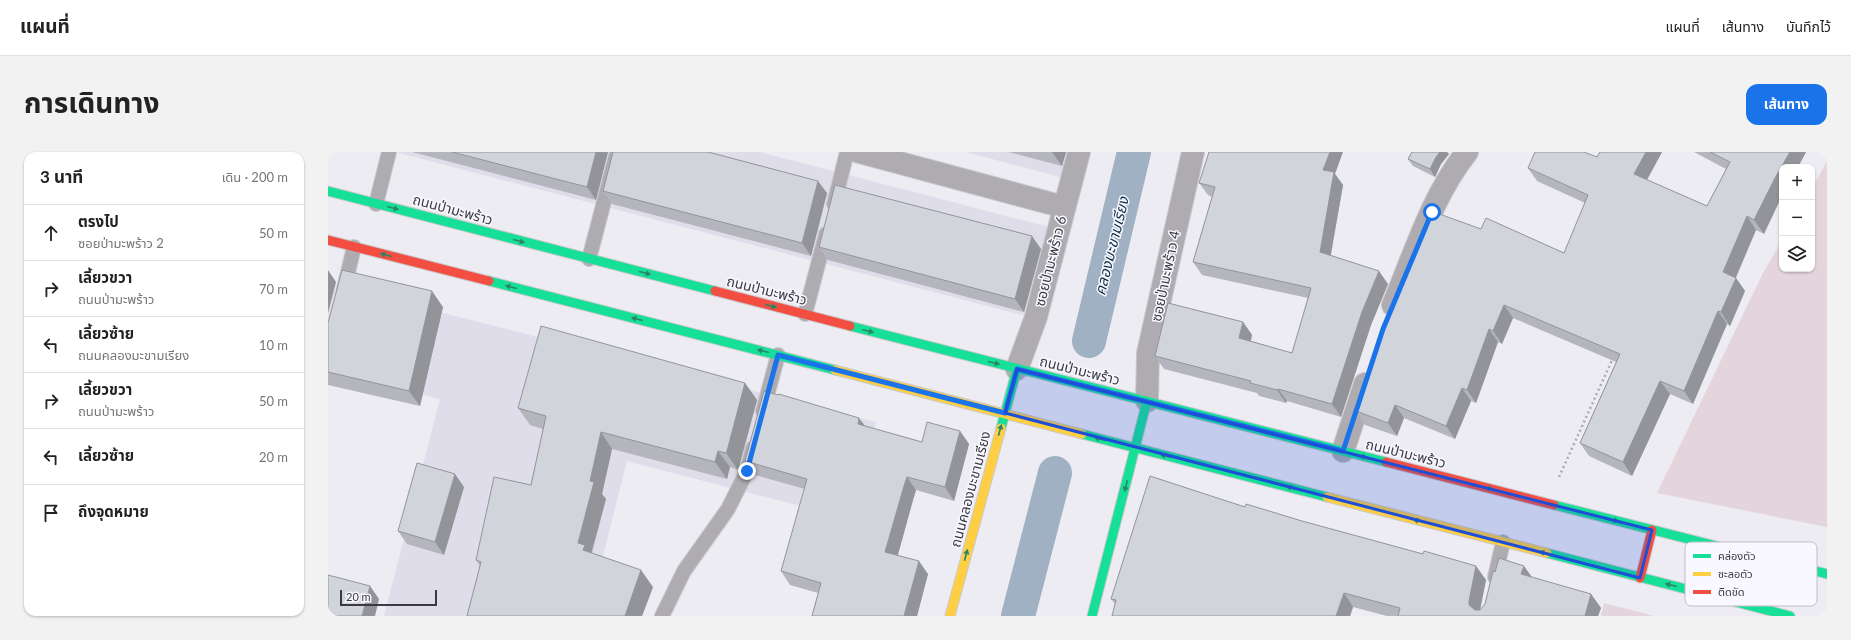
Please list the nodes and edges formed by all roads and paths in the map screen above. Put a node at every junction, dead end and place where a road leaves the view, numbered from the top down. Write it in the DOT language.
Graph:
graph roads {
  1 [pos="390,152"];
  2 [pos="617,152"];
  3 [pos="847,152"];
  4 [pos="859,152"];
  5 [pos="1079,152"];
  6 [pos="1193,152"];
  7 [pos="1467,152"];
  8 [pos="328,191"];
  9 [pos="376,204"];
  10 [pos="1064,207"];
  11 [pos="328,240"];
  12 [pos="354,247"];
  13 [pos="589,259"];
  14 [pos="340,302"];
  15 [pos="805,314"];
  16 [pos="1386,321"];
  17 [pos="1616,351"];
  18 [pos="778,355"];
  19 [pos="1372,365"];
  20 [pos="1017,369"];
  21 [pos="1147,401"];
  22 [pos="1005,413"];
  23 [pos="1135,448"];
  24 [pos="1343,451"];
  25 [pos="1547,503"];
  26 [pos="1652,530"];
  27 [pos="1502,542"];
  28 [pos="1700,542"];
  29 [pos="1817,571"];
  30 [pos="1827,574"];
  31 [pos="1640,578"];
  32 [pos="1685,589"];
  33 [pos="1492,594"];
  34 [pos="1751,606"];
  35 [pos="662,616"];
  36 [pos="950,616"];
  37 [pos="1092,616"];
  38 [pos="1790,616"];
  1 -- 9 [label="lane"];
  2 -- 13 [label="lane"];
  3 -- 15 [label="lane"];
  4 -- 10 [label="street"];
  5 -- 10 [label="street, ซอยป่ามะพร้าว 6"];
  6 -- 21 [label="street, ซอยป่ามะพร้าว 4"];
  7 -- 16 [label="street"];
  8 -- 9 [label="street, ถนนป่ามะพร้าว"];
  9 -- 13 [label="street, ถนนป่ามะพร้าว, one-way"];
  10 -- 20 [label="street, ซอยป่ามะพร้าว 6"];
  11 -- 12 [label="street"];
  12 -- 14 [label="lane"];
  18 -- 12 [label="street, one-way"];
  13 -- 15 [label="street, ถนนป่ามะพร้าว, one-way"];
  15 -- 20 [label="street, ถนนป่ามะพร้าว, one-way"];
  17 -- 25 [label="path"];
  18 -- 22 [label="street"];
  18 -- 35 [label="lane"];
  19 -- 24 [label="street"];
  20 -- 21 [label="street, ถนนป่ามะพร้าว"];
  20 -- 22 [label="street, ถนนคลองมะขามเรียง"];
  21 -- 23 [label="street"];
  21 -- 24 [label="street, ถนนป่ามะพร้าว"];
  23 -- 22 [label="street, one-way"];
  36 -- 22 [label="street, ถนนคลองมะขามเรียง, one-way"];
  27 -- 23 [label="street, one-way"];
  23 -- 37 [label="street, one-way"];
  24 -- 25 [label="street, ถนนป่ามะพร้าว, one-way"];
  25 -- 26 [label="street, ถนนป่ามะพร้าว, one-way"];
  26 -- 28 [label="street, ถนนป่ามะพร้าว"];
  26 -- 31 [label="street"];
  31 -- 27 [label="street, one-way"];
  27 -- 33 [label="lane"];
  29 -- 30 [label="street, ถนนป่ามะพร้าว"];
  32 -- 31 [label="street, one-way"];
  38 -- 34 [label="street, one-way"];
}
